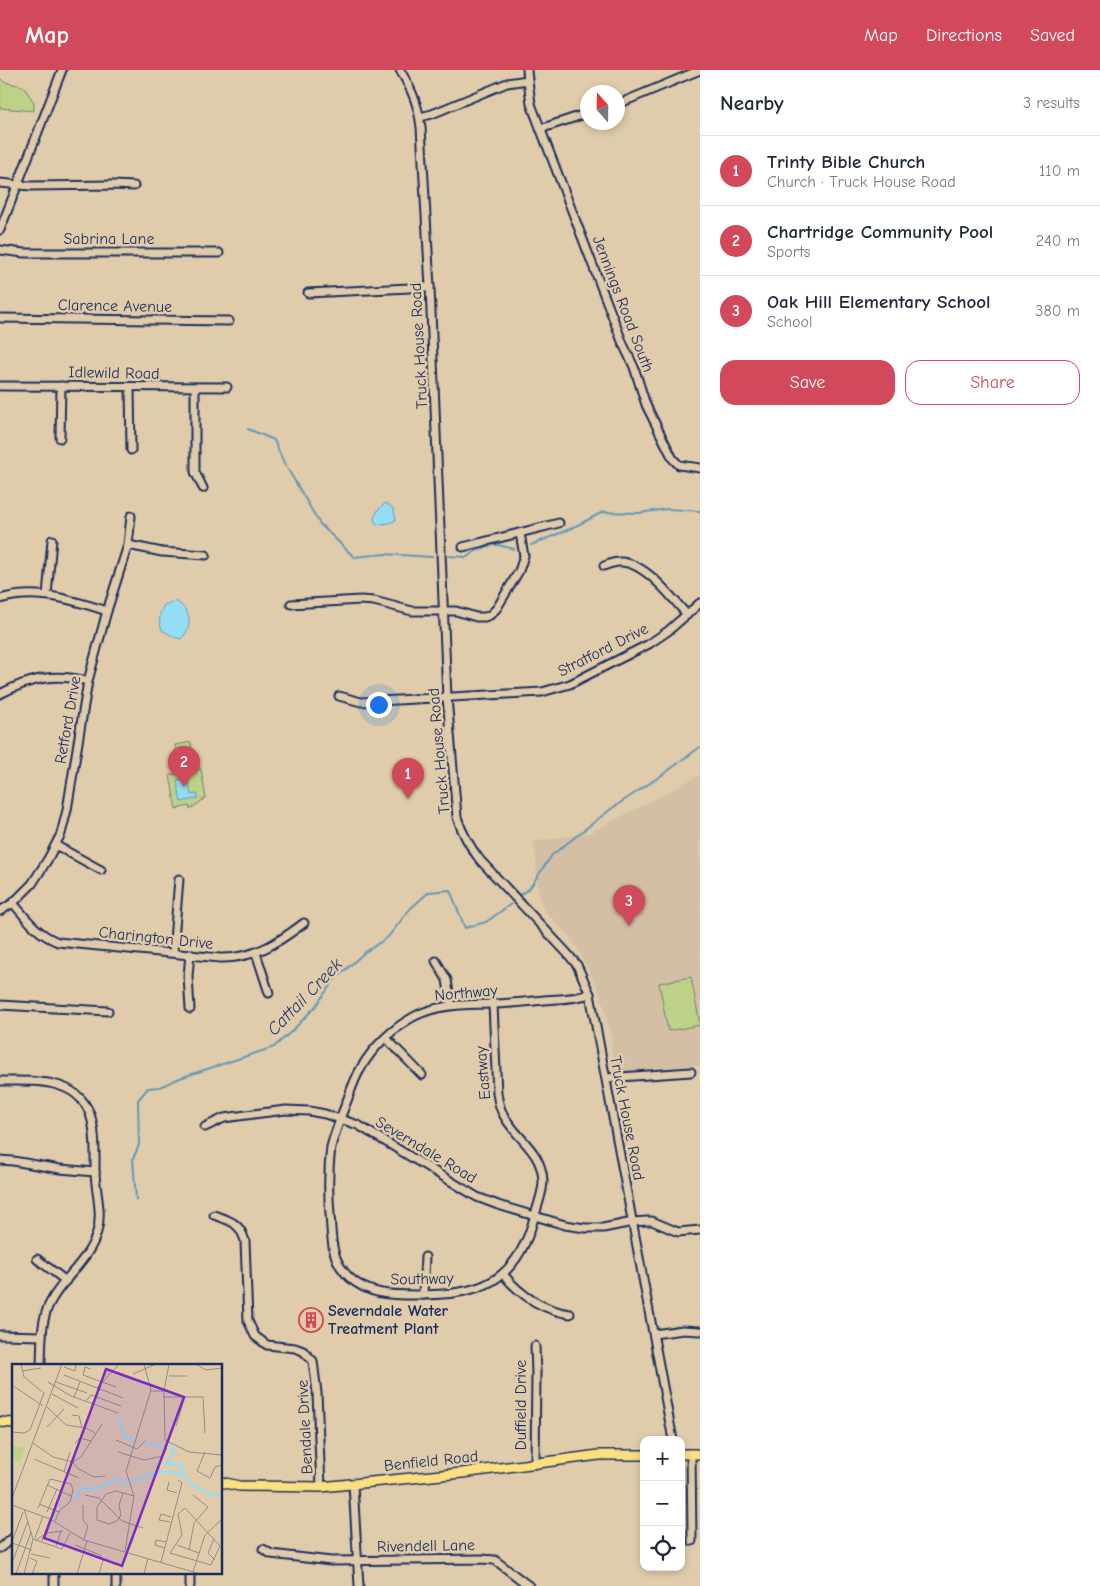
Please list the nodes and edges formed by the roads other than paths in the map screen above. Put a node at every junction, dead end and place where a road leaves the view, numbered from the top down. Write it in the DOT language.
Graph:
graph roads {
  1 [pos="62,70"];
  2 [pos="400,70"];
  3 [pos="527,70"];
  4 [pos="700,70"];
  5 [pos="528,80"];
  6 [pos="625,101"];
  7 [pos="580,116"];
  8 [pos="420,117"];
  9 [pos="540,130"];
  10 [pos="0,183"];
  11 [pos="19,184"];
  12 [pos="134,186"];
  13 [pos="0,230"];
  14 [pos="0,250"];
  15 [pos="219,253"];
  16 [pos="430,287"];
  17 [pos="308,293"];
  18 [pos="0,318"];
  19 [pos="229,321"];
  20 [pos="0,386"];
  21 [pos="61,386"];
  22 [pos="130,387"];
  23 [pos="228,387"];
  24 [pos="196,388"];
  25 [pos="60,438"];
  26 [pos="131,450"];
  27 [pos="700,468"];
  28 [pos="203,488"];
  29 [pos="131,516"];
  30 [pos="559,523"];
  31 [pos="520,533"];
  32 [pos="52,540"];
  33 [pos="128,545"];
  34 [pos="463,547"];
  35 [pos="206,555"];
  36 [pos="604,566"];
  37 [pos="47,595"];
  38 [pos="0,599"];
  39 [pos="700,603"];
  40 [pos="291,604"];
  41 [pos="443,610"];
  42 [pos="107,611"];
  43 [pos="686,615"];
  44 [pos="88,681"];
  45 [pos="0,694"];
  46 [pos="339,696"];
  47 [pos="447,697"];
  48 [pos="57,846"];
  49 [pos="101,870"];
  50 [pos="179,879"];
  51 [pos="12,903"];
  52 [pos="0,911"];
  53 [pos="304,923"];
  54 [pos="173,952"];
  55 [pos="256,953"];
  56 [pos="190,954"];
  57 [pos="436,961"];
  58 [pos="269,993"];
  59 [pos="590,994"];
  60 [pos="493,1004"];
  61 [pos="0,1005"];
  62 [pos="451,1005"];
  63 [pos="190,1009"];
  64 [pos="108,1011"];
  65 [pos="386,1038"];
  66 [pos="691,1072"];
  67 [pos="422,1076"];
  68 [pos="606,1078"];
  69 [pos="0,1081"];
  70 [pos="340,1119"];
  71 [pos="205,1127"];
  72 [pos="0,1160"];
  73 [pos="95,1172"];
  74 [pos="214,1214"];
  75 [pos="534,1215"];
  76 [pos="633,1222"];
  77 [pos="700,1230"];
  78 [pos="425,1257"];
  79 [pos="38,1259"];
  80 [pos="503,1274"];
  81 [pos="66,1281"];
  82 [pos="423,1295"];
  83 [pos="570,1314"];
  84 [pos="700,1331"];
  85 [pos="0,1334"];
  86 [pos="654,1334"];
  87 [pos="42,1336"];
  88 [pos="535,1346"];
  89 [pos="42,1364"];
  90 [pos="672,1436"];
  91 [pos="696,1454"];
  92 [pos="640,1455"];
  93 [pos="535,1464"];
  94 [pos="222,1482"];
  95 [pos="353,1484"];
  96 [pos="321,1487"];
  97 [pos="12,1539"];
  98 [pos="692,1541"];
  99 [pos="0,1548"];
  100 [pos="263,1549"];
  101 [pos="358,1560"];
  102 [pos="359,1586"];
  103 [pos="529,1586"];
  1 -- 11 [label="street"];
  2 -- 8 [label="street, Truck House Road"];
  3 -- 5 [label="street"];
  4 -- 6 [label="street"];
  5 -- 8 [label="street"];
  5 -- 9 [label="street"];
  7 -- 9 [label="street"];
  8 -- 16 [label="street, Truck House Road"];
  9 -- 27 [label="street, Jennings Road South"];
  10 -- 11 [label="street"];
  11 -- 12 [label="street"];
  11 -- 13 [label="street"];
  14 -- 15 [label="street, Sabrina Lane"];
  16 -- 17 [label="street"];
  16 -- 41 [label="street, Truck House Road"];
  18 -- 19 [label="street, Clarence Avenue"];
  20 -- 21 [label="street, Idlewild Road"];
  21 -- 22 [label="street, Idlewild Road"];
  21 -- 25 [label="street"];
  22 -- 24 [label="street, Idlewild Road"];
  22 -- 26 [label="street"];
  23 -- 24 [label="street, Idlewild Road"];
  24 -- 28 [label="street"];
  29 -- 33 [label="street, Retford Drive"];
  30 -- 31 [label="street"];
  31 -- 34 [label="street"];
  31 -- 41 [label="street"];
  32 -- 37 [label="street"];
  33 -- 35 [label="street"];
  33 -- 42 [label="street, Retford Drive"];
  36 -- 43 [label="street"];
  37 -- 38 [label="street"];
  37 -- 42 [label="street"];
  39 -- 43 [label="street, Stratford Drive"];
  40 -- 41 [label="street"];
  41 -- 47 [label="street, Truck House Road"];
  42 -- 44 [label="street, Retford Drive"];
  43 -- 47 [label="street, Stratford Drive"];
  44 -- 45 [label="street"];
  44 -- 48 [label="street, Retford Drive"];
  46 -- 47 [label="street, Stratford Drive"];
  47 -- 59 [label="street, Truck House Road"];
  48 -- 49 [label="street"];
  48 -- 51 [label="street, Retford Drive"];
  50 -- 54 [label="street"];
  51 -- 52 [label="street, Retford Drive"];
  51 -- 54 [label="street, Charington Drive"];
  53 -- 55 [label="street, Charington Drive"];
  54 -- 56 [label="street, Charington Drive"];
  55 -- 56 [label="street, Charington Drive"];
  55 -- 58 [label="street"];
  56 -- 63 [label="street"];
  57 -- 62 [label="street"];
  59 -- 60 [label="street, Northway"];
  59 -- 68 [label="street, Truck House Road"];
  60 -- 62 [label="street, Northway"];
  60 -- 75 [label="street, Eastway"];
  61 -- 64 [label="street"];
  62 -- 65 [label="street, Northway"];
  65 -- 67 [label="street"];
  65 -- 70 [label="street, Northway"];
  66 -- 68 [label="street"];
  68 -- 76 [label="street, Truck House Road"];
  69 -- 73 [label="street"];
  70 -- 71 [label="street, Severndale Road"];
  70 -- 75 [label="street, Severndale Road"];
  70 -- 82 [label="street, Southway"];
  72 -- 73 [label="street"];
  73 -- 81 [label="street"];
  74 -- 96 [label="street, Bendale Drive"];
  75 -- 76 [label="street, Severndale Road"];
  75 -- 80 [label="street, Southway"];
  76 -- 77 [label="street, Severndale Road"];
  76 -- 86 [label="street, Truck House Road"];
  78 -- 82 [label="street"];
  79 -- 81 [label="street"];
  80 -- 82 [label="street, Southway"];
  80 -- 83 [label="street"];
  81 -- 87 [label="street"];
  84 -- 86 [label="street"];
  85 -- 87 [label="street"];
  86 -- 90 [label="street, Truck House Road"];
  87 -- 89 [label="street"];
  88 -- 93 [label="street, Duffield Drive"];
  91 -- 98 [label="street"];
  92 -- 93 [label="main road, Benfield Road"];
  93 -- 95 [label="main road, Benfield Road"];
  94 -- 96 [label="main road, Benfield Road"];
  95 -- 96 [label="main road, Benfield Road"];
  95 -- 101 [label="street"];
  97 -- 99 [label="street"];
  100 -- 101 [label="street, Rivendell Lane"];
  101 -- 102 [label="street"];
  101 -- 103 [label="street, Rivendell Lane"];
}
